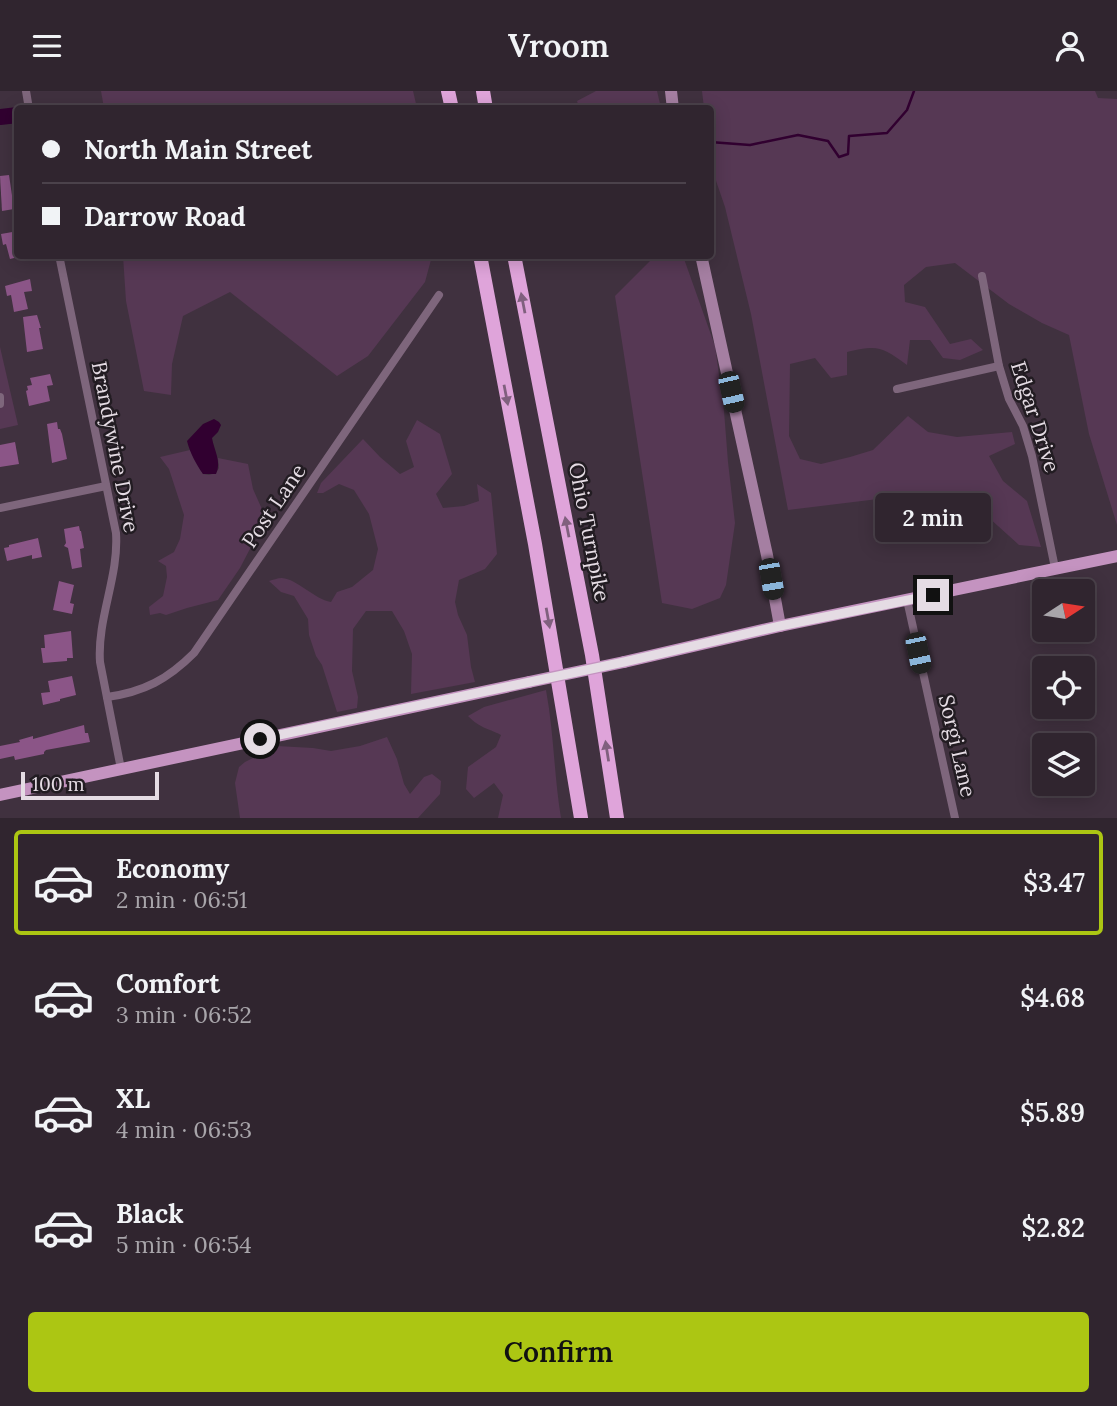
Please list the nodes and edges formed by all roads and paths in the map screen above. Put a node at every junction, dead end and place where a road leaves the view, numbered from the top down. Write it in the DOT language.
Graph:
graph roads {
  1 [pos="61,259"];
  2 [pos="481,259"];
  3 [pos="515,259"];
  4 [pos="702,259"];
  5 [pos="982,276"];
  6 [pos="439,295"];
  7 [pos="999,366"];
  8 [pos="897,389"];
  9 [pos="0,397"];
  10 [pos="0,404"];
  11 [pos="106,486"];
  12 [pos="0,507"];
  13 [pos="1117,556"];
  14 [pos="1055,568"];
  15 [pos="907,600"];
  16 [pos="780,626"];
  17 [pos="107,697"];
  18 [pos="121,769"];
  19 [pos="0,795"];
  20 [pos="581,818"];
  21 [pos="617,818"];
  22 [pos="955,818"];
  1 -- 11 [label="street, Brandywine Drive"];
  2 -- 20 [label="highway, one-way"];
  21 -- 3 [label="highway, Ohio Turnpike, one-way"];
  4 -- 16 [label="main road"];
  5 -- 7 [label="street, Edgar Drive"];
  6 -- 17 [label="street, Post Lane"];
  7 -- 8 [label="street"];
  7 -- 14 [label="street, Edgar Drive"];
  9 -- 10 [label="street"];
  11 -- 12 [label="street"];
  11 -- 17 [label="street, Brandywine Drive"];
  13 -- 14 [label="main road"];
  14 -- 15 [label="main road"];
  15 -- 16 [label="main road"];
  15 -- 22 [label="street, Sorgi Lane"];
  16 -- 18 [label="main road, bridge"];
  17 -- 18 [label="street, Brandywine Drive"];
  18 -- 19 [label="main road"];
}
